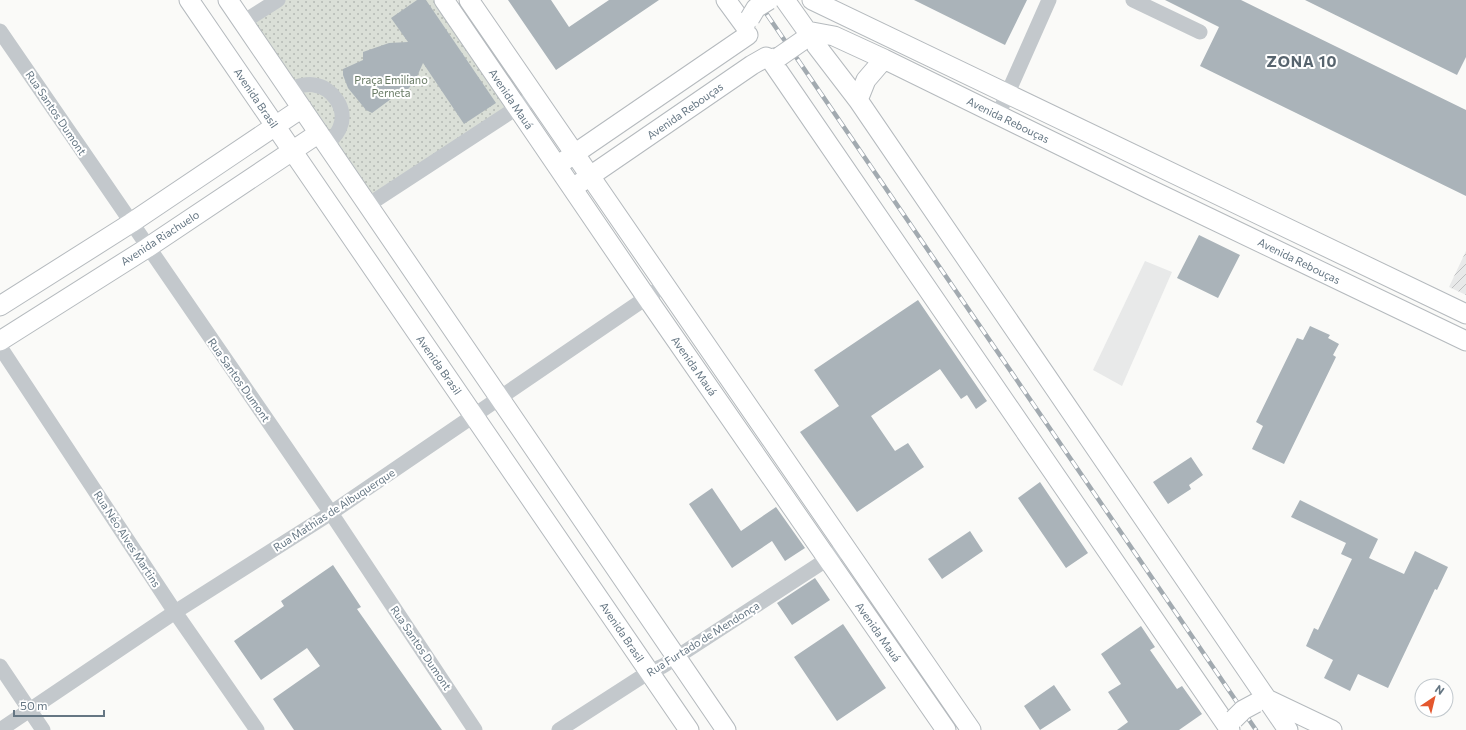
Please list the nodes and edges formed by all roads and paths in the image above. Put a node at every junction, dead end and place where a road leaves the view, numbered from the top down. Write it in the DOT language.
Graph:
graph roads {
  1 [pos="189,0"];
  2 [pos="228,0"];
  3 [pos="278,0"];
  4 [pos="444,0"];
  5 [pos="469,0"];
  6 [pos="726,0"];
  7 [pos="784,0"];
  8 [pos="812,0"];
  9 [pos="1049,0"];
  10 [pos="1132,0"];
  11 [pos="243,22"];
  12 [pos="748,26"];
  13 [pos="0,31"];
  14 [pos="1200,32"];
  15 [pos="806,36"];
  16 [pos="771,58"];
  17 [pos="884,59"];
  18 [pos="289,89"];
  19 [pos="1008,94"];
  20 [pos="661,95"];
  21 [pos="535,96"];
  22 [pos="858,100"];
  23 [pos="517,107"];
  24 [pos="302,108"];
  25 [pos="998,115"];
  26 [pos="677,116"];
  27 [pos="275,126"];
  28 [pos="323,138"];
  29 [pos="291,151"];
  30 [pos="575,154"];
  31 [pos="557,166"];
  32 [pos="1160,167"];
  33 [pos="590,176"];
  34 [pos="572,189"];
  35 [pos="1148,189"];
  36 [pos="368,205"];
  37 [pos="131,222"];
  38 [pos="147,248"];
  39 [pos="1390,276"];
  40 [pos="665,285"];
  41 [pos="647,298"];
  42 [pos="1379,300"];
  43 [pos="0,306"];
  44 [pos="1466,314"];
  45 [pos="0,341"];
  46 [pos="1466,341"];
  47 [pos="0,347"];
  48 [pos="500,398"];
  49 [pos="474,416"];
  50 [pos="331,513"];
  51 [pos="846,547"];
  52 [pos="827,559"];
  53 [pos="175,612"];
  54 [pos="675,658"];
  55 [pos="0,666"];
  56 [pos="650,672"];
  57 [pos="1262,701"];
  58 [pos="29,710"];
  59 [pos="1231,725"];
  60 [pos="0,730"];
  61 [pos="43,730"];
  62 [pos="257,730"];
  63 [pos="475,730"];
  64 [pos="559,730"];
  65 [pos="689,730"];
  66 [pos="726,730"];
  67 [pos="946,730"];
  68 [pos="971,730"];
  69 [pos="1288,730"];
  70 [pos="1332,730"];
  1 -- 27 [label="main road, Avenida Brasil"];
  2 -- 11 [label="main road"];
  3 -- 11 [label="street"];
  4 -- 23 [label="main road, Avenida Mauá"];
  5 -- 21 [label="main road, Avenida Mauá"];
  6 -- 12 [label="main road"];
  7 -- 12 [label="main road, bridge"];
  7 -- 15 [label="main road"];
  8 -- 19 [label="main road"];
  9 -- 19 [label="street"];
  10 -- 14 [label="street"];
  11 -- 18 [label="main road"];
  12 -- 16 [label="main road"];
  12 -- 20 [label="main road"];
  13 -- 37 [label="street, Rua Santos Dumont"];
  15 -- 16 [label="main road, Avenida Rebouças, bridge"];
  15 -- 17 [label="main road, Avenida Rebouças"];
  15 -- 22 [label="main road"];
  16 -- 26 [label="main road, Avenida Rebouças"];
  16 -- 59 [label="main road"];
  17 -- 22 [label="main road"];
  17 -- 25 [label="main road, Avenida Rebouças"];
  18 -- 24 [label="main road"];
  18 -- 28 [label="street"];
  19 -- 25 [label="street"];
  19 -- 32 [label="main road"];
  20 -- 26 [label="main road"];
  20 -- 30 [label="main road"];
  21 -- 23 [label="street"];
  21 -- 30 [label="main road, Avenida Mauá"];
  22 -- 57 [label="main road"];
  23 -- 31 [label="main road, Avenida Mauá"];
  23 -- 36 [label="street"];
  24 -- 27 [label="main road"];
  24 -- 28 [label="main road"];
  25 -- 35 [label="main road, Avenida Rebouças"];
  26 -- 33 [label="main road, Avenida Rebouças"];
  27 -- 29 [label="main road, Avenida Brasil"];
  27 -- 37 [label="main road"];
  28 -- 29 [label="main road, Avenida Riachuelo"];
  28 -- 36 [label="main road"];
  29 -- 38 [label="main road, Avenida Riachuelo"];
  29 -- 49 [label="main road, Avenida Brasil"];
  30 -- 31 [label="main road"];
  30 -- 33 [label="main road, Avenida Mauá"];
  31 -- 34 [label="main road, Avenida Mauá"];
  32 -- 35 [label="main road"];
  32 -- 39 [label="main road"];
  33 -- 34 [label="main road, Avenida Rebouças"];
  33 -- 40 [label="main road, Avenida Mauá"];
  34 -- 41 [label="main road, Avenida Mauá"];
  35 -- 42 [label="main road, Avenida Rebouças"];
  36 -- 48 [label="main road"];
  37 -- 38 [label="street, Rua Santos Dumont"];
  37 -- 43 [label="main road"];
  38 -- 45 [label="main road, Avenida Riachuelo"];
  38 -- 50 [label="street, Rua Santos Dumont"];
  39 -- 42 [label="main road"];
  39 -- 44 [label="main road"];
  40 -- 41 [label="street, Rua Mathias de Albuquerque"];
  40 -- 51 [label="main road, Avenida Mauá"];
  41 -- 48 [label="street, Rua Mathias de Albuquerque"];
  41 -- 52 [label="main road, Avenida Mauá"];
  42 -- 46 [label="main road, Avenida Rebouças"];
  47 -- 53 [label="street, Rua Néo Alves Martins"];
  48 -- 49 [label="street, Rua Mathias de Albuquerque"];
  48 -- 54 [label="main road"];
  49 -- 50 [label="street, Rua Mathias de Albuquerque"];
  49 -- 56 [label="main road, Avenida Brasil"];
  50 -- 53 [label="street, Rua Mathias de Albuquerque"];
  50 -- 63 [label="street, Rua Santos Dumont"];
  51 -- 52 [label="street, Rua Furtado de Mendonça"];
  51 -- 68 [label="main road, Avenida Mauá"];
  52 -- 54 [label="street, Rua Furtado de Mendonça"];
  52 -- 67 [label="main road, Avenida Mauá"];
  53 -- 58 [label="street, Rua Mathias de Albuquerque"];
  53 -- 62 [label="street, Rua Néo Alves Martins"];
  54 -- 56 [label="street, Rua Furtado de Mendonça"];
  54 -- 66 [label="main road"];
  55 -- 58 [label="street"];
  56 -- 64 [label="street, Rua Furtado de Mendonça"];
  56 -- 65 [label="main road, Avenida Brasil"];
  57 -- 59 [label="main road, bridge"];
  57 -- 69 [label="main road"];
  57 -- 70 [label="main road"];
  58 -- 60 [label="street, Rua Mathias de Albuquerque"];
  58 -- 61 [label="street"];
}
